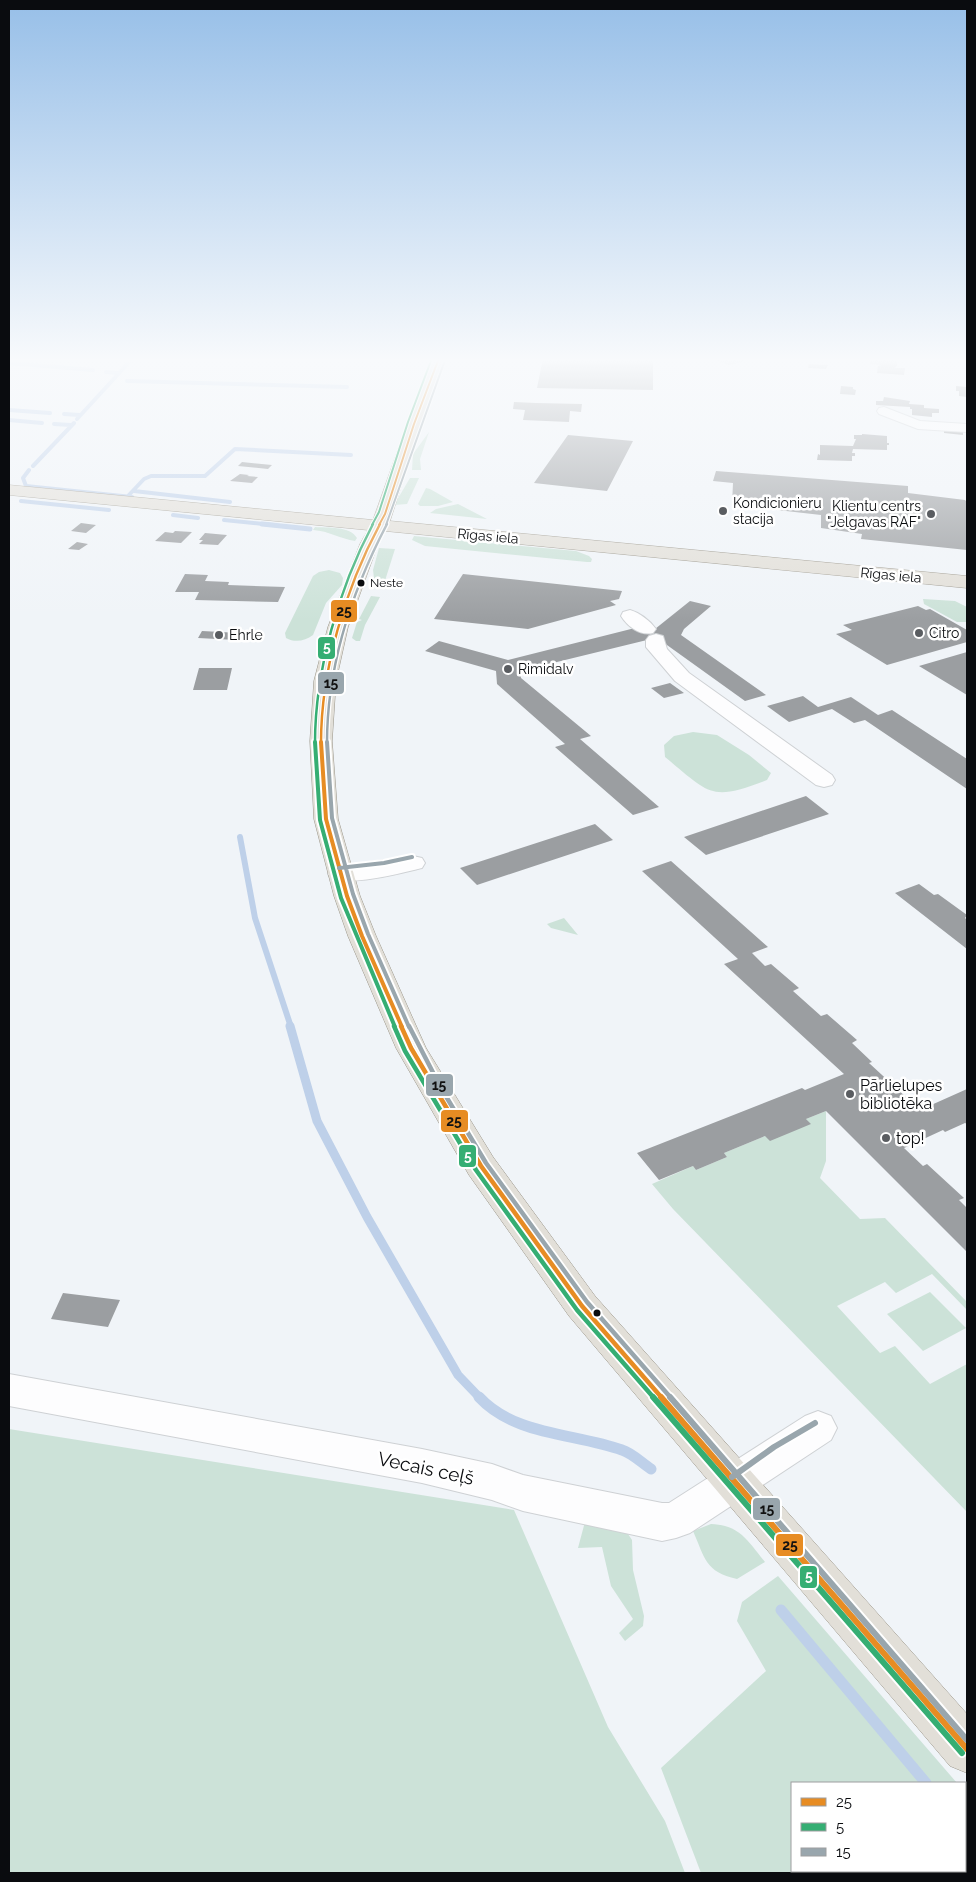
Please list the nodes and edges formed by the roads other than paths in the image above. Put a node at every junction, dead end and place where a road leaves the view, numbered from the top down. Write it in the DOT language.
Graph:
graph roads {
  1 [pos="407,446"];
  2 [pos="9,490"];
  3 [pos="378,526"];
  4 [pos="967,582"];
  5 [pos="630,616"];
  6 [pos="651,634"];
  7 [pos="824,780"];
  8 [pos="413,863"];
  9 [pos="340,874"];
  10 [pos="9,1390"];
  11 [pos="818,1428"];
  12 [pos="736,1482"];
  13 [pos="967,1749"];
  1 -- 3 [label="main road"];
  2 -- 3 [label="main road, Rīgas iela"];
  3 -- 4 [label="main road, Rīgas iela"];
  3 -- 9 [label="main road"];
  5 -- 6 [label="street"];
  6 -- 7 [label="street"];
  8 -- 9 [label="street"];
  9 -- 12 [label="main road"];
  10 -- 12 [label="street, Vecais ceļš"];
  11 -- 12 [label="street, Vecais ceļš"];
  12 -- 13 [label="main road"];
}
